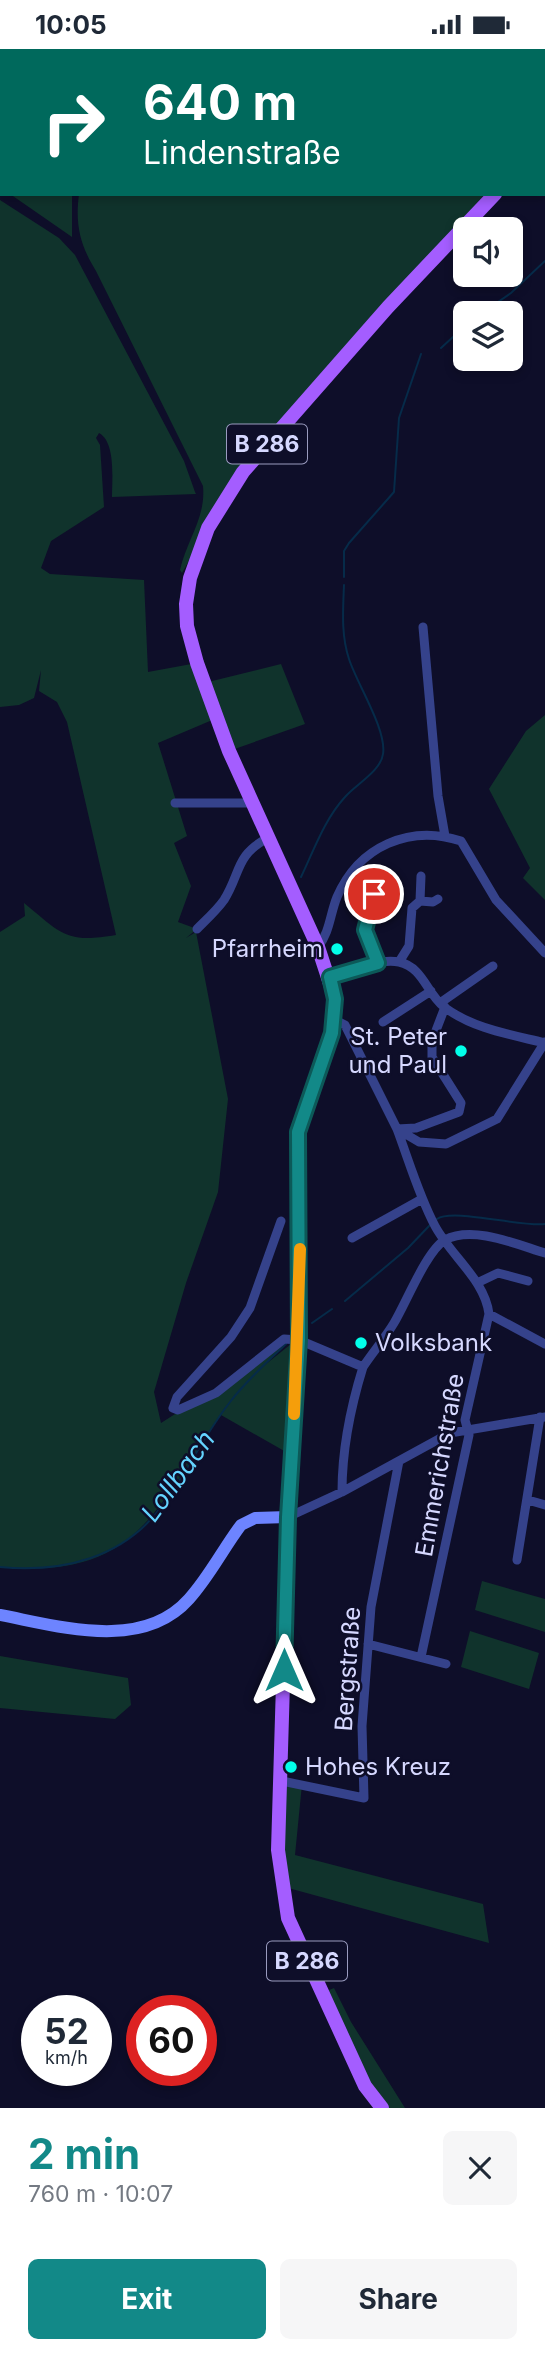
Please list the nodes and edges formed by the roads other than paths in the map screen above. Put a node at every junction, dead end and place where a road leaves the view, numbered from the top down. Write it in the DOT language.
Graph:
graph roads {
  1 [pos="493,196"];
  2 [pos="423,627"];
  3 [pos="175,803"];
  4 [pos="251,803"];
  5 [pos="445,836"];
  6 [pos="268,838"];
  7 [pos="421,876"];
  8 [pos="374,894"];
  9 [pos="438,898"];
  10 [pos="420,901"];
  11 [pos="197,929"];
  12 [pos="318,947"];
  13 [pos="545,953"];
  14 [pos="399,962"];
  15 [pos="378,963"];
  16 [pos="493,966"];
  17 [pos="330,977"];
  18 [pos="431,991"];
  19 [pos="442,1005"];
  20 [pos="335,1020"];
  21 [pos="383,1022"];
  22 [pos="545,1042"];
  23 [pos="397,1129"];
  24 [pos="422,1199"];
  25 [pos="281,1221"];
  26 [pos="352,1238"];
  27 [pos="443,1241"];
  28 [pos="545,1253"];
  29 [pos="528,1281"];
  30 [pos="477,1283"];
  31 [pos="489,1314"];
  32 [pos="299,1340"];
  33 [pos="545,1345"];
  34 [pos="363,1367"];
  35 [pos="542,1417"];
  36 [pos="466,1427"];
  37 [pos="399,1461"];
  38 [pos="342,1492"];
  39 [pos="528,1500"];
  40 [pos="545,1505"];
  41 [pos="288,1517"];
  42 [pos="517,1560"];
  43 [pos="0,1615"];
  44 [pos="368,1644"];
  45 [pos="421,1657"];
  46 [pos="446,1664"];
  47 [pos="282,1781"];
  48 [pos="382,2108"];
  1 -- 4 [label="main road, B 286"];
  2 -- 5 [label="street"];
  3 -- 4 [label="street"];
  4 -- 6 [label="main road, B 286"];
  5 -- 12 [label="street"];
  5 -- 13 [label="street"];
  6 -- 11 [label="street"];
  6 -- 12 [label="main road, B 286"];
  7 -- 10 [label="street"];
  8 -- 15 [label="street"];
  9 -- 10 [label="street"];
  10 -- 14 [label="street"];
  12 -- 17 [label="main road, B 286"];
  14 -- 15 [label="street"];
  14 -- 18 [label="street"];
  15 -- 17 [label="street"];
  16 -- 19 [label="street"];
  17 -- 20 [label="main road, B 286"];
  18 -- 19 [label="street"];
  18 -- 21 [label="street"];
  19 -- 22 [label="street"];
  19 -- 23 [label="street"];
  20 -- 23 [label="street"];
  20 -- 32 [label="main road, B 286"];
  22 -- 23 [label="street"];
  23 -- 24 [label="street"];
  24 -- 26 [label="street"];
  24 -- 27 [label="street"];
  25 -- 32 [label="street"];
  27 -- 28 [label="street"];
  27 -- 30 [label="street"];
  27 -- 34 [label="street"];
  29 -- 30 [label="street"];
  30 -- 31 [label="street"];
  31 -- 33 [label="street"];
  31 -- 36 [label="street, Emmerichstraße"];
  32 -- 34 [label="street"];
  32 -- 41 [label="main road, B 286"];
  34 -- 38 [label="street"];
  35 -- 36 [label="street"];
  35 -- 39 [label="street"];
  36 -- 37 [label="street"];
  36 -- 45 [label="street, Emmerichstraße"];
  37 -- 38 [label="street"];
  37 -- 44 [label="street, Bergstraße"];
  38 -- 41 [label="street"];
  39 -- 40 [label="street"];
  39 -- 42 [label="street"];
  41 -- 43 [label="street"];
  41 -- 47 [label="main road, B 286"];
  44 -- 45 [label="street"];
  44 -- 47 [label="street, Bergstraße"];
  45 -- 46 [label="street"];
  47 -- 48 [label="main road, B 286"];
}
